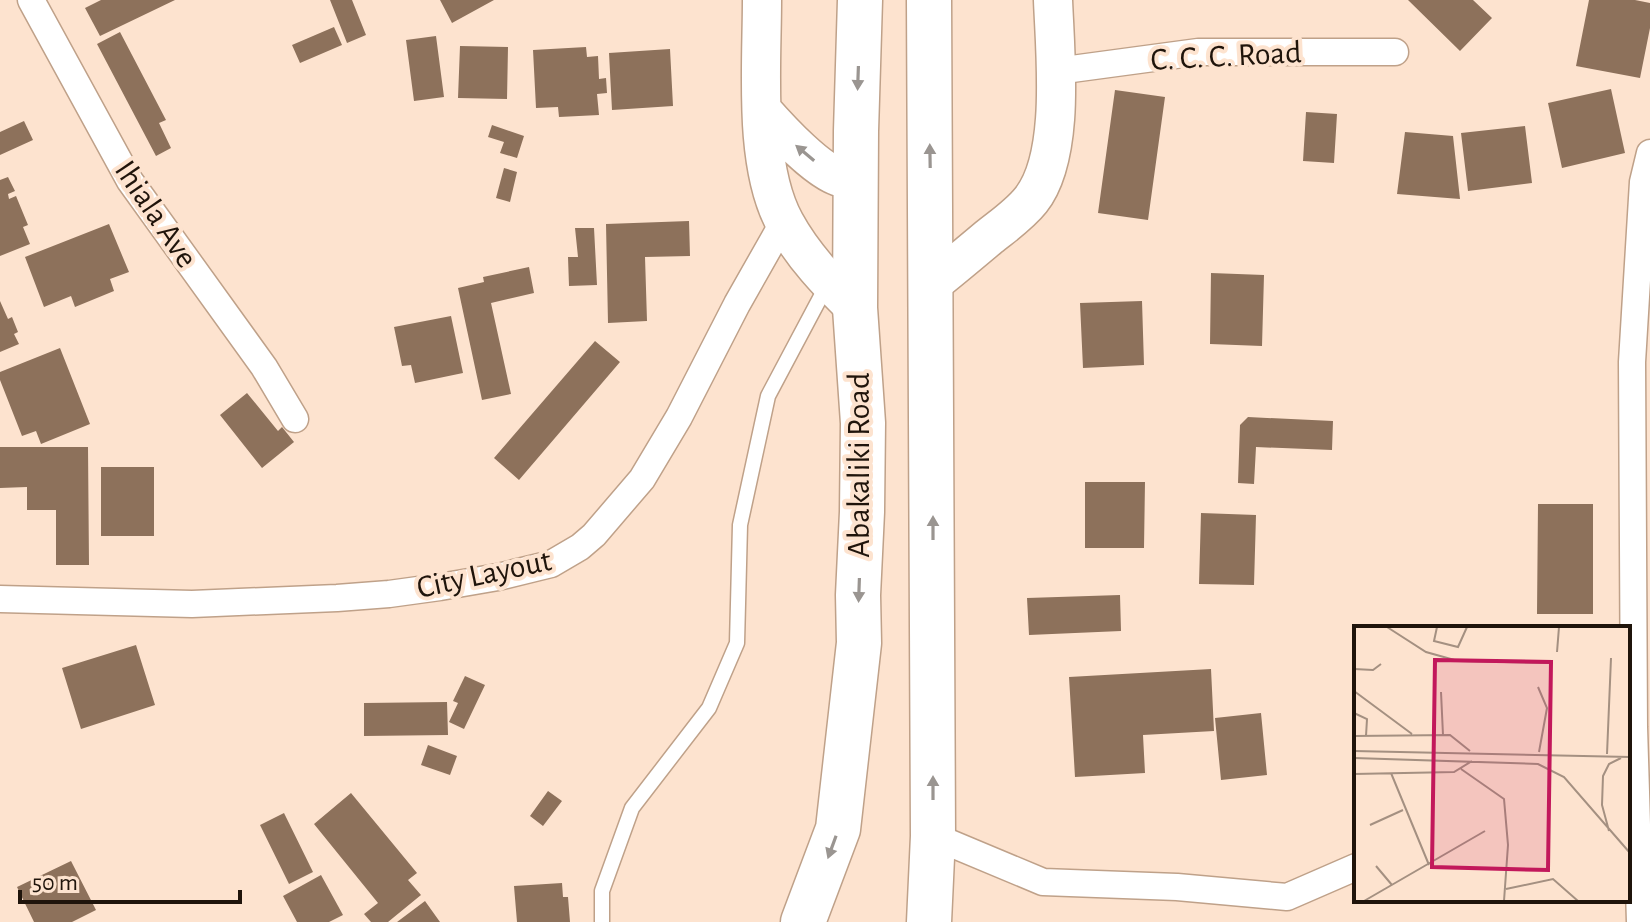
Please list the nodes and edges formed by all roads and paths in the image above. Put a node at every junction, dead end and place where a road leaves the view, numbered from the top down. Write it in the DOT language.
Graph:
graph roads {
  1 [pos="31,0"];
  2 [pos="762,0"];
  3 [pos="860,0"];
  4 [pos="929,0"];
  5 [pos="1053,0"];
  6 [pos="1395,52"];
  7 [pos="1057,71"];
  8 [pos="762,110"];
  9 [pos="1650,153"];
  10 [pos="857,176"];
  11 [pos="784,221"];
  12 [pos="931,222"];
  13 [pos="977,247"];
  14 [pos="932,284"];
  15 [pos="842,295"];
  16 [pos="295,419"];
  17 [pos="0,599"];
  18 [pos="933,836"];
  19 [pos="1354,868"];
  20 [pos="602,922"];
  21 [pos="803,922"];
  22 [pos="929,922"];
  23 [pos="1640,922"];
  1 -- 16 [label="street, Ihiala Ave"];
  2 -- 8 [label="main road"];
  3 -- 10 [label="highway, Abakaliki Road, one-way"];
  12 -- 4 [label="highway, one-way"];
  5 -- 7 [label="main road"];
  6 -- 7 [label="street, C. C. C. Road"];
  7 -- 13 [label="main road"];
  10 -- 8 [label="main road, one-way"];
  8 -- 11 [label="main road"];
  9 -- 23 [label="street"];
  10 -- 15 [label="highway, Abakaliki Road"];
  11 -- 15 [label="main road"];
  11 -- 17 [label="street, City Layout"];
  12 -- 13 [label="main road"];
  12 -- 14 [label="highway"];
  13 -- 14 [label="main road"];
  18 -- 14 [label="highway, one-way"];
  15 -- 20 [label="lane"];
  15 -- 21 [label="highway, Abakaliki Road, one-way"];
  18 -- 19 [label="street"];
  18 -- 22 [label="highway"];
}
